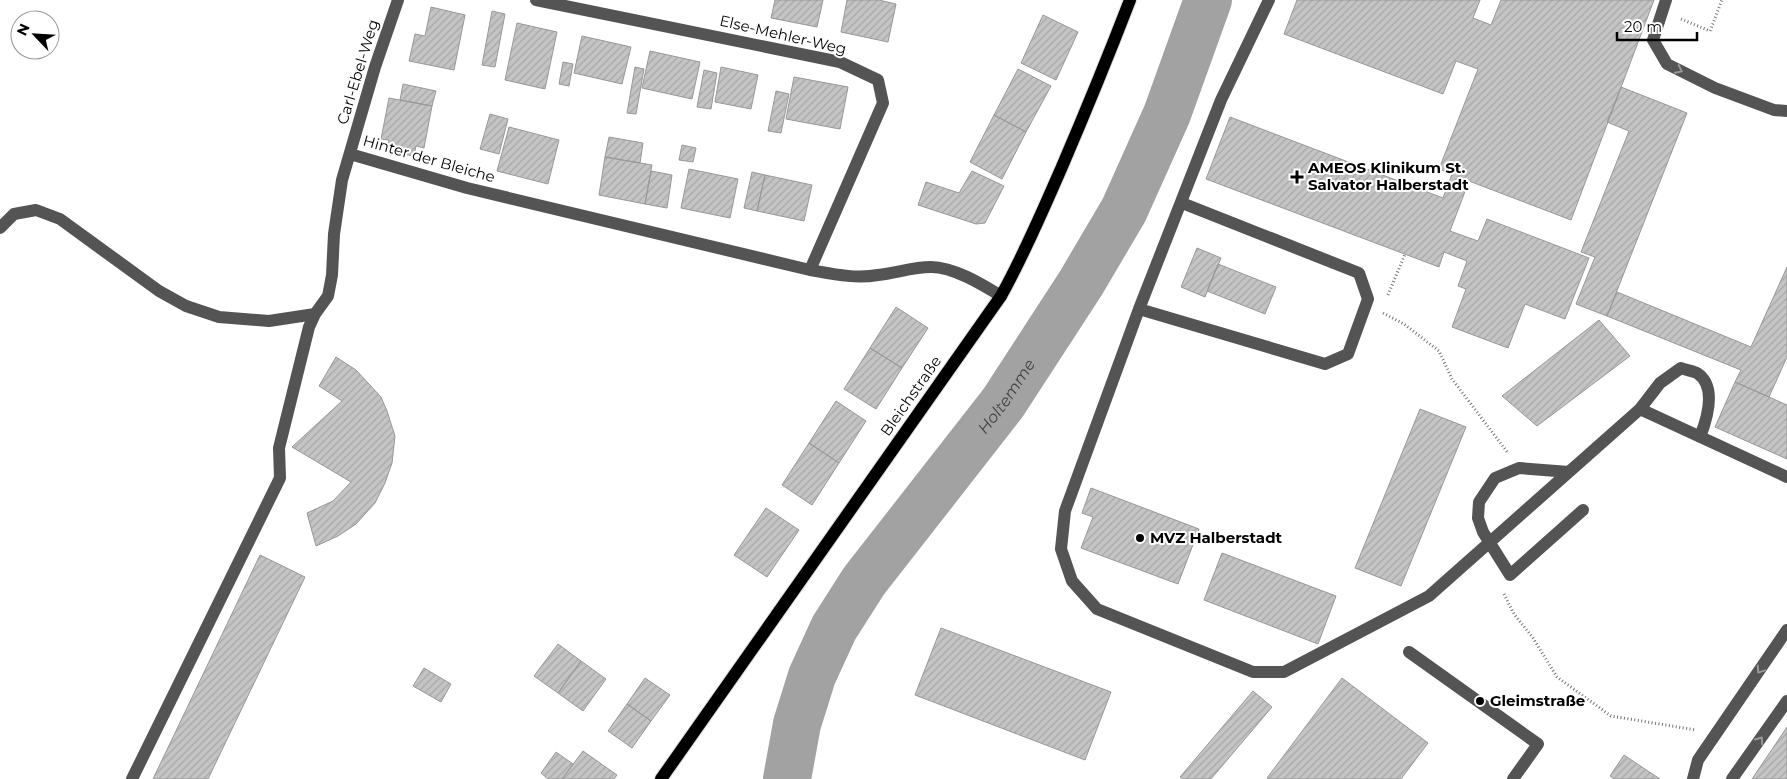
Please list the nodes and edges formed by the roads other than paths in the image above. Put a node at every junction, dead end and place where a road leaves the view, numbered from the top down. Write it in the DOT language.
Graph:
graph roads {
  1 [pos="398,0"];
  2 [pos="536,0"];
  3 [pos="1130,0"];
  4 [pos="1269,0"];
  5 [pos="1664,6"];
  6 [pos="1787,111"];
  7 [pos="350,154"];
  8 [pos="1182,203"];
  9 [pos="0,228"];
  10 [pos="810,270"];
  11 [pos="1001,296"];
  12 [pos="1139,309"];
  13 [pos="315,314"];
  14 [pos="1640,409"];
  15 [pos="1700,437"];
  16 [pos="1569,472"];
  17 [pos="1787,478"];
  18 [pos="1584,510"];
  19 [pos="1489,544"];
  20 [pos="1787,630"];
  21 [pos="1409,652"];
  22 [pos="1787,701"];
  23 [pos="132,779"];
  24 [pos="661,779"];
  25 [pos="1513,779"];
  26 [pos="1694,779"];
  27 [pos="1732,779"];
  1 -- 7 [label="street, Carl-Ebel-Weg"];
  2 -- 10 [label="street, Else-Mehler-Weg"];
  3 -- 11 [label="main road, Bleichstraße"];
  4 -- 8 [label="street"];
  5 -- 6 [label="street, one-way"];
  7 -- 10 [label="street, Hinter der Bleiche"];
  7 -- 13 [label="street, Hinter der Bleiche"];
  8 -- 12 [label="street"];
  8 -- 12 [label="street"];
  9 -- 13 [label="street"];
  10 -- 11 [label="street, Hinter der Bleiche"];
  11 -- 24 [label="main road, Bleichstraße"];
  12 -- 19 [label="street"];
  13 -- 23 [label="street, Hinter der Bleiche"];
  14 -- 15 [label="street"];
  14 -- 15 [label="street"];
  14 -- 16 [label="street"];
  15 -- 17 [label="street"];
  16 -- 19 [label="street"];
  16 -- 19 [label="street"];
  18 -- 19 [label="street"];
  20 -- 26 [label="street, one-way"];
  21 -- 25 [label="street"];
  27 -- 22 [label="street, one-way"];
}
